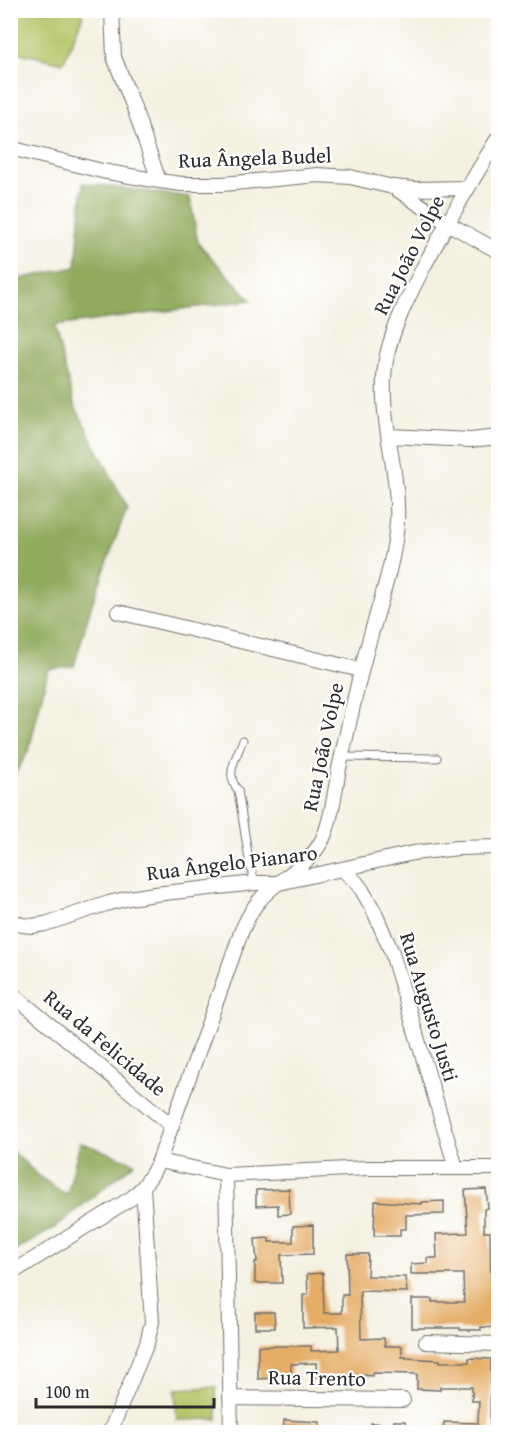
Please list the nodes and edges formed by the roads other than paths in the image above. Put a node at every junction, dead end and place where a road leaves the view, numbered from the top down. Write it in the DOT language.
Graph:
graph roads {
  1 [pos="112,10"];
  2 [pos="498,138"];
  3 [pos="10,148"];
  4 [pos="159,181"];
  5 [pos="393,187"];
  6 [pos="467,188"];
  7 [pos="447,223"];
  8 [pos="498,251"];
  9 [pos="389,436"];
  10 [pos="498,437"];
  11 [pos="118,612"];
  12 [pos="361,670"];
  13 [pos="243,740"];
  14 [pos="342,757"];
  15 [pos="437,759"];
  16 [pos="498,847"];
  17 [pos="342,869"];
  18 [pos="279,882"];
  19 [pos="255,884"];
  20 [pos="10,920"];
  21 [pos="12,996"];
  22 [pos="172,1126"];
  23 [pos="159,1161"];
  24 [pos="456,1168"];
  25 [pos="498,1168"];
  26 [pos="226,1175"];
  27 [pos="143,1187"];
  28 [pos="10,1274"];
  29 [pos="426,1342"];
  30 [pos="498,1344"];
  31 [pos="230,1398"];
  32 [pos="403,1401"];
  33 [pos="110,1432"];
  34 [pos="231,1432"];
  1 -- 4 [label="street"];
  2 -- 6 [label="street, Rua João Volpe"];
  3 -- 4 [label="street, Rua Ângela Budel"];
  4 -- 5 [label="street, Rua Ângela Budel"];
  5 -- 6 [label="street, Rua Ângela Budel"];
  5 -- 7 [label="street"];
  6 -- 7 [label="street, Rua João Volpe"];
  7 -- 8 [label="street"];
  7 -- 9 [label="street, Rua João Volpe"];
  9 -- 10 [label="street"];
  9 -- 12 [label="street, Rua João Volpe"];
  11 -- 12 [label="street"];
  12 -- 14 [label="street, Rua João Volpe"];
  13 -- 19 [label="lane"];
  14 -- 15 [label="lane"];
  14 -- 18 [label="street, Rua João Volpe"];
  16 -- 17 [label="street, Rua Ângelo Pianaro"];
  17 -- 18 [label="street, Rua Ângelo Pianaro"];
  17 -- 24 [label="street, Rua Augusto Justi"];
  18 -- 19 [label="street, Rua Ângelo Pianaro"];
  18 -- 22 [label="street, Rua João Volpe"];
  19 -- 20 [label="street, Rua Ângelo Pianaro"];
  21 -- 22 [label="street, Rua da Felicidade"];
  22 -- 23 [label="street, Rua João Volpe"];
  23 -- 26 [label="street"];
  23 -- 27 [label="street, Rua João Volpe"];
  24 -- 25 [label="street"];
  24 -- 26 [label="street"];
  26 -- 31 [label="street"];
  27 -- 28 [label="street, Rua João Volpe"];
  27 -- 33 [label="street"];
  29 -- 30 [label="street"];
  31 -- 32 [label="street, Rua Trento"];
  31 -- 34 [label="street"];
}
